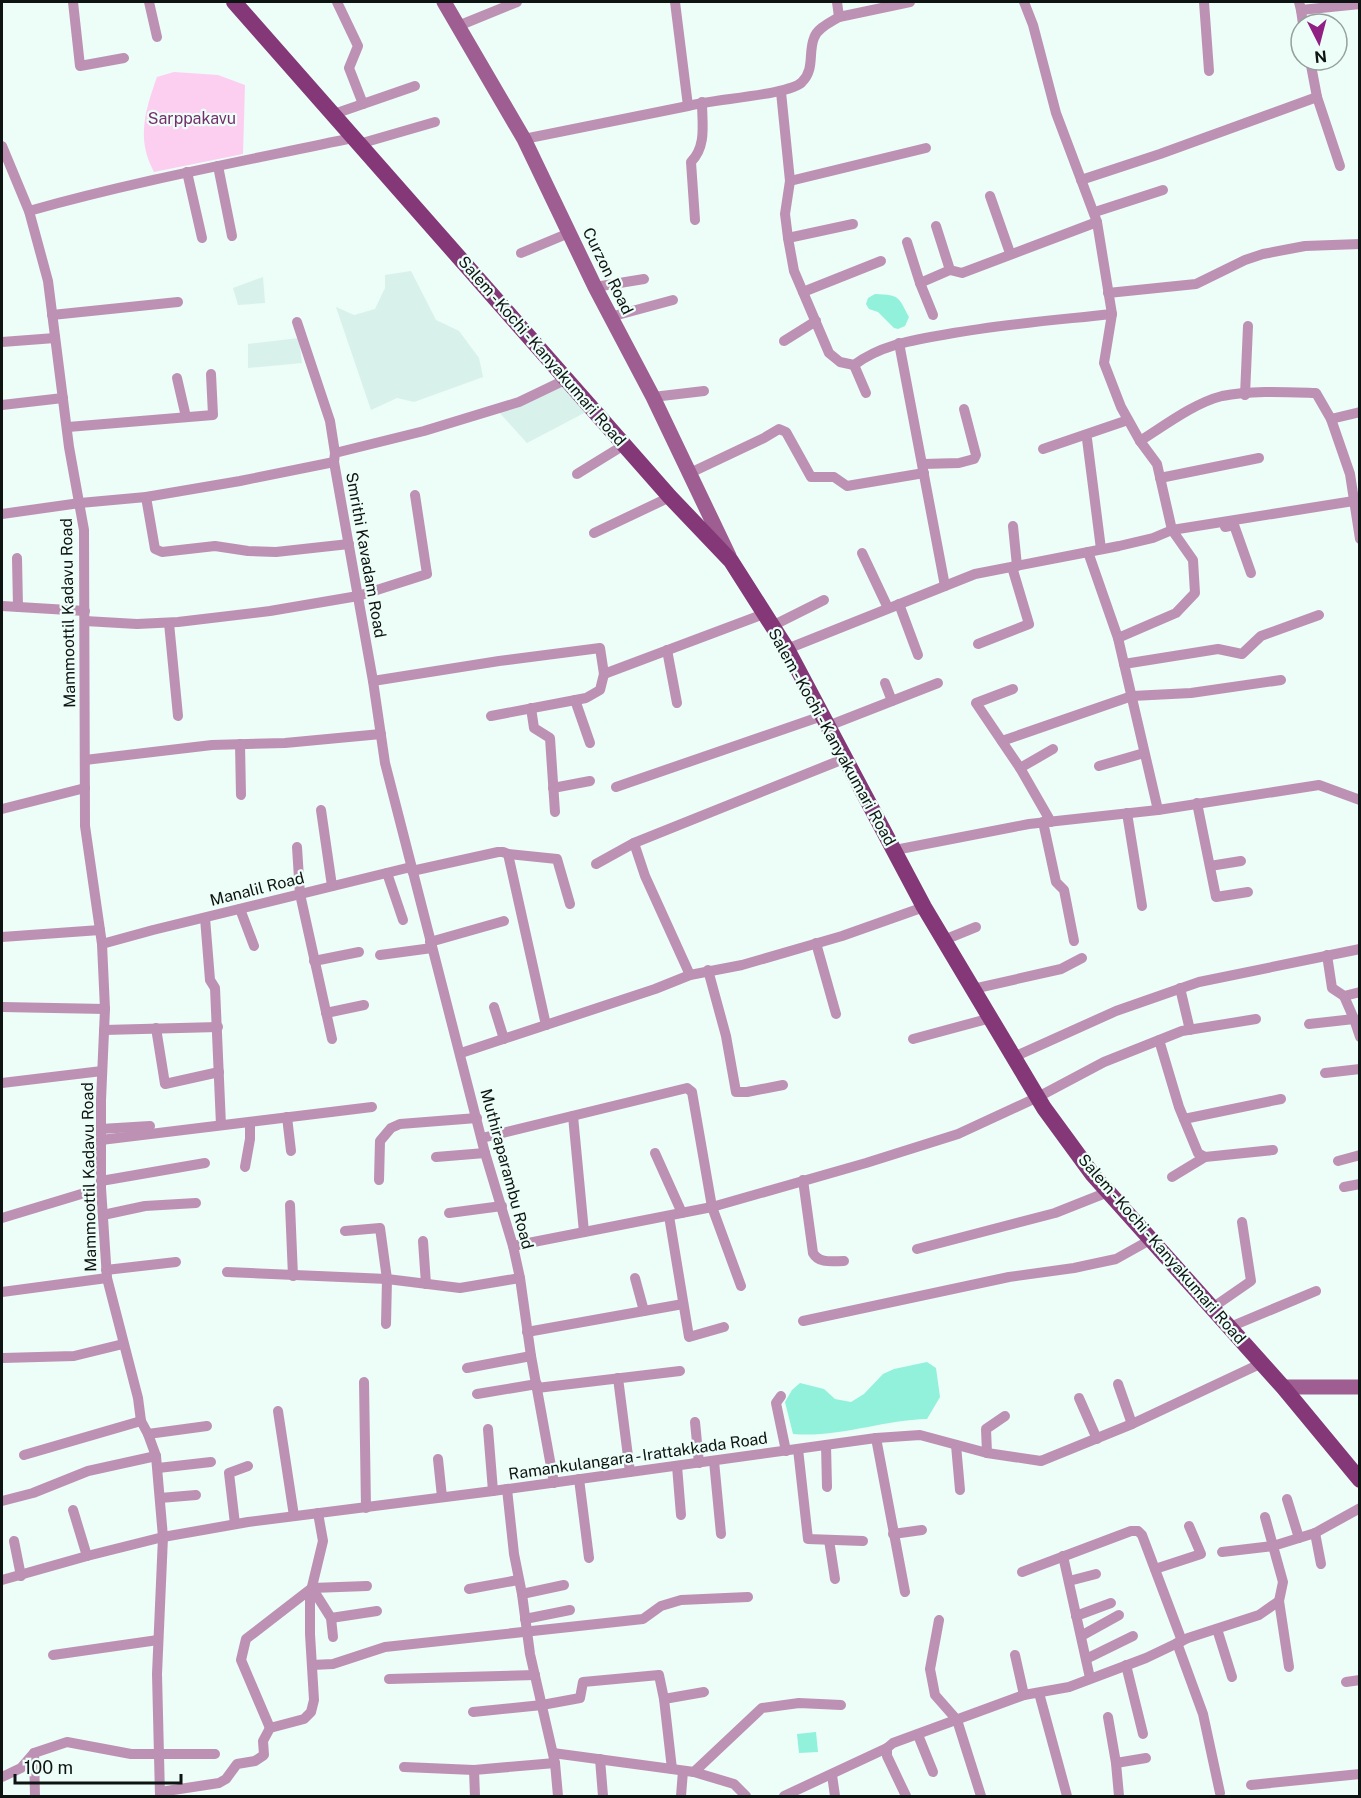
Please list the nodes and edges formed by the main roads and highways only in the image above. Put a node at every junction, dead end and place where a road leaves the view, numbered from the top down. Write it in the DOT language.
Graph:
graph roads {
  1 [pos="234,2"];
  2 [pos="444,2"];
  3 [pos="731,561"];
  4 [pos="1283,1387"];
  5 [pos="1359,1387"];
  6 [pos="1359,1480"];
  1 -- 3 [label="main road, Salem - Kochi - Kanyakumari Road"];
  2 -- 3 [label="main road, Curzon Road"];
  3 -- 4 [label="main road, Salem - Kochi - Kanyakumari Road"];
  4 -- 5 [label="main road"];
  4 -- 6 [label="main road, Salem - Kochi - Kanyakumari Road"];
}
